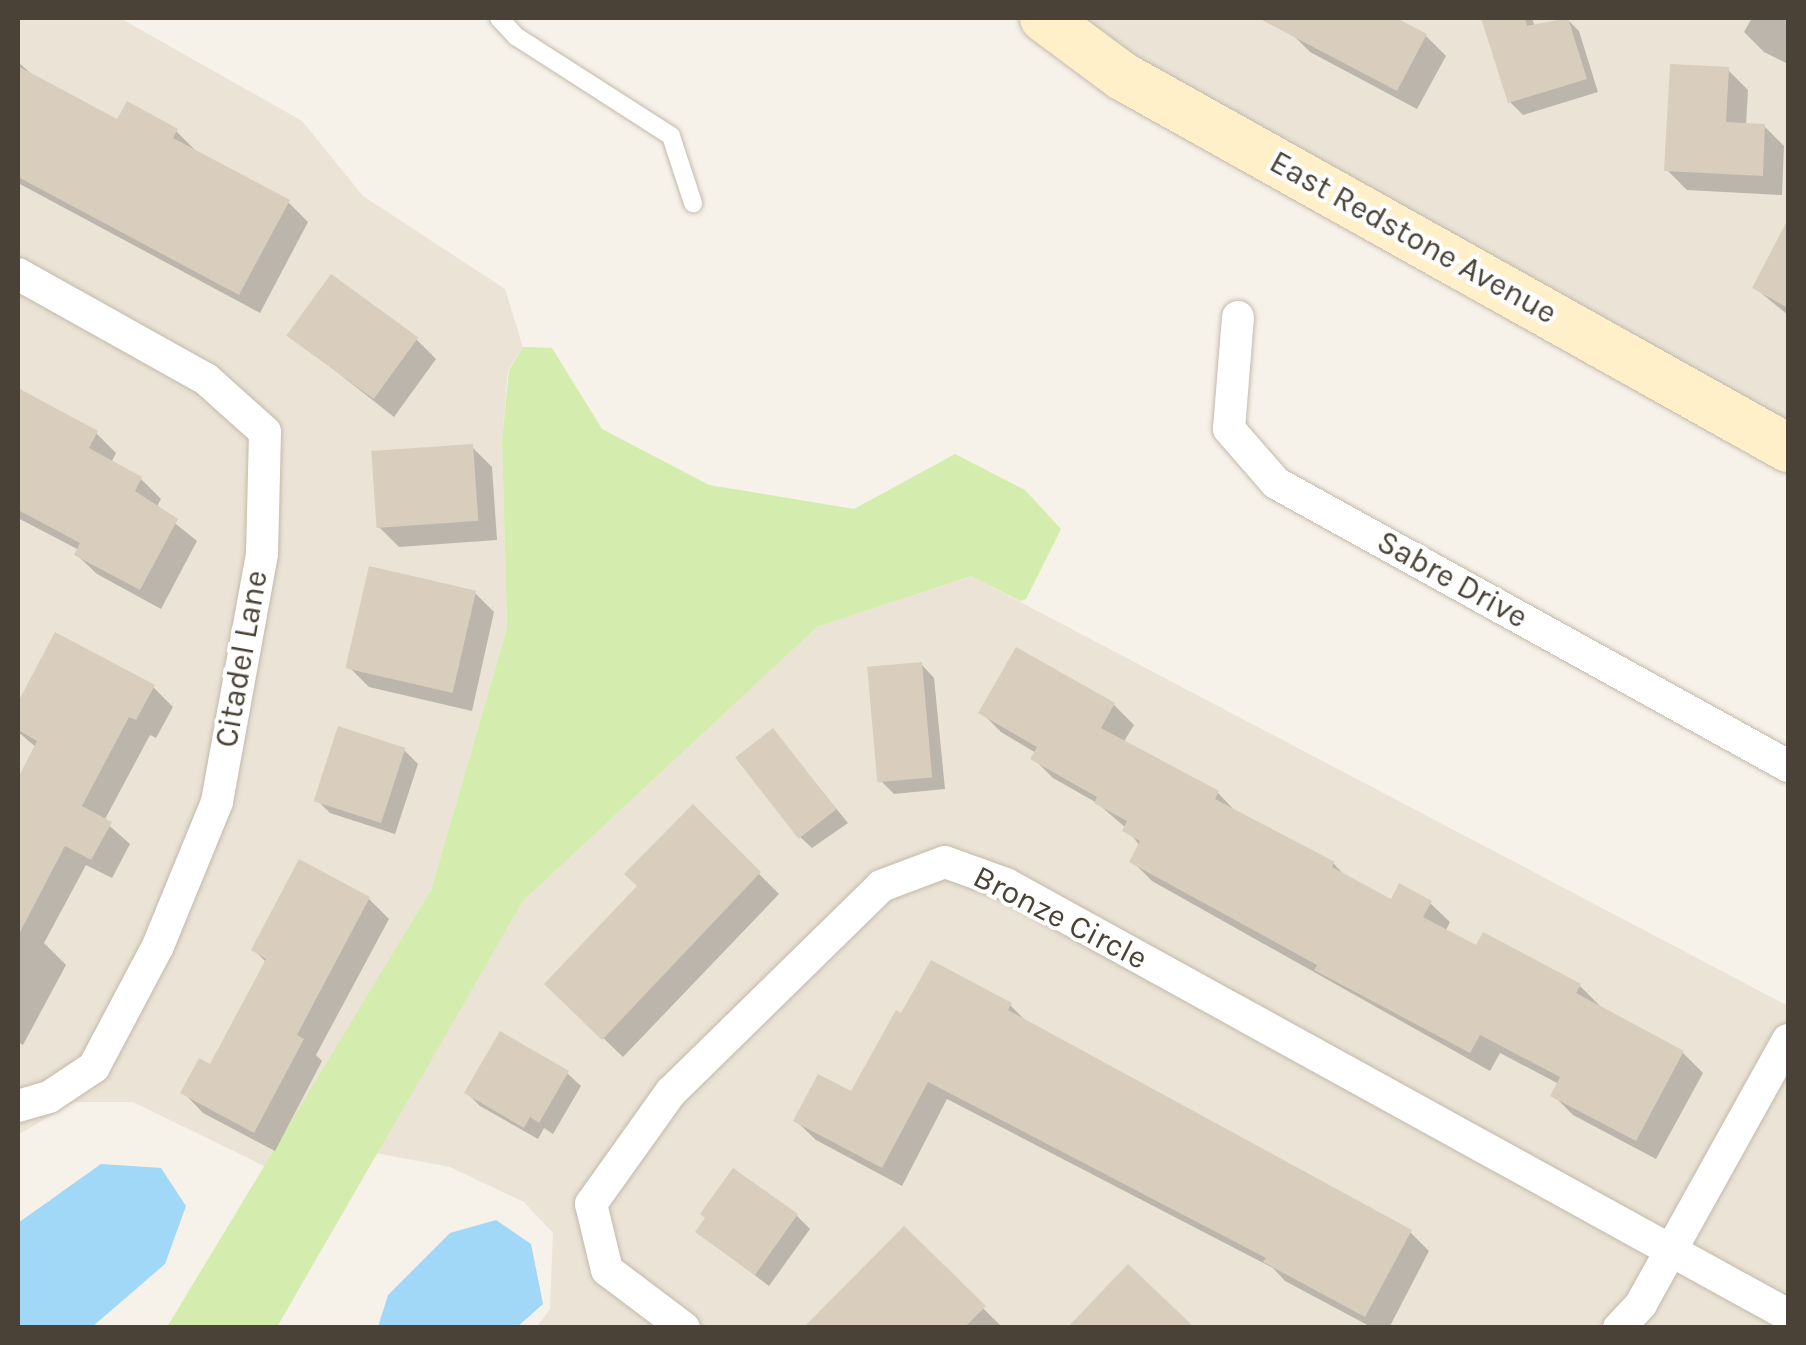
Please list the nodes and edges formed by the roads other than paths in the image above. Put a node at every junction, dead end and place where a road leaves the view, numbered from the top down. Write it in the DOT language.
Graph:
graph roads {
  1 [pos="498,18"];
  2 [pos="1044,18"];
  3 [pos="693,203"];
  4 [pos="18,274"];
  5 [pos="1238,317"];
  6 [pos="1788,448"];
  7 [pos="1788,766"];
  8 [pos="1788,1040"];
  9 [pos="18,1106"];
  10 [pos="1672,1248"];
  11 [pos="1788,1315"];
  12 [pos="684,1328"];
  13 [pos="1619,1328"];
  1 -- 3 [label="lane"];
  2 -- 6 [label="street, East Redstone Avenue"];
  4 -- 9 [label="street, Citadel Lane"];
  5 -- 7 [label="street, Sabre Drive"];
  8 -- 10 [label="street"];
  10 -- 11 [label="street, Bronze Circle"];
  10 -- 12 [label="street, Bronze Circle"];
  10 -- 13 [label="street"];
}
